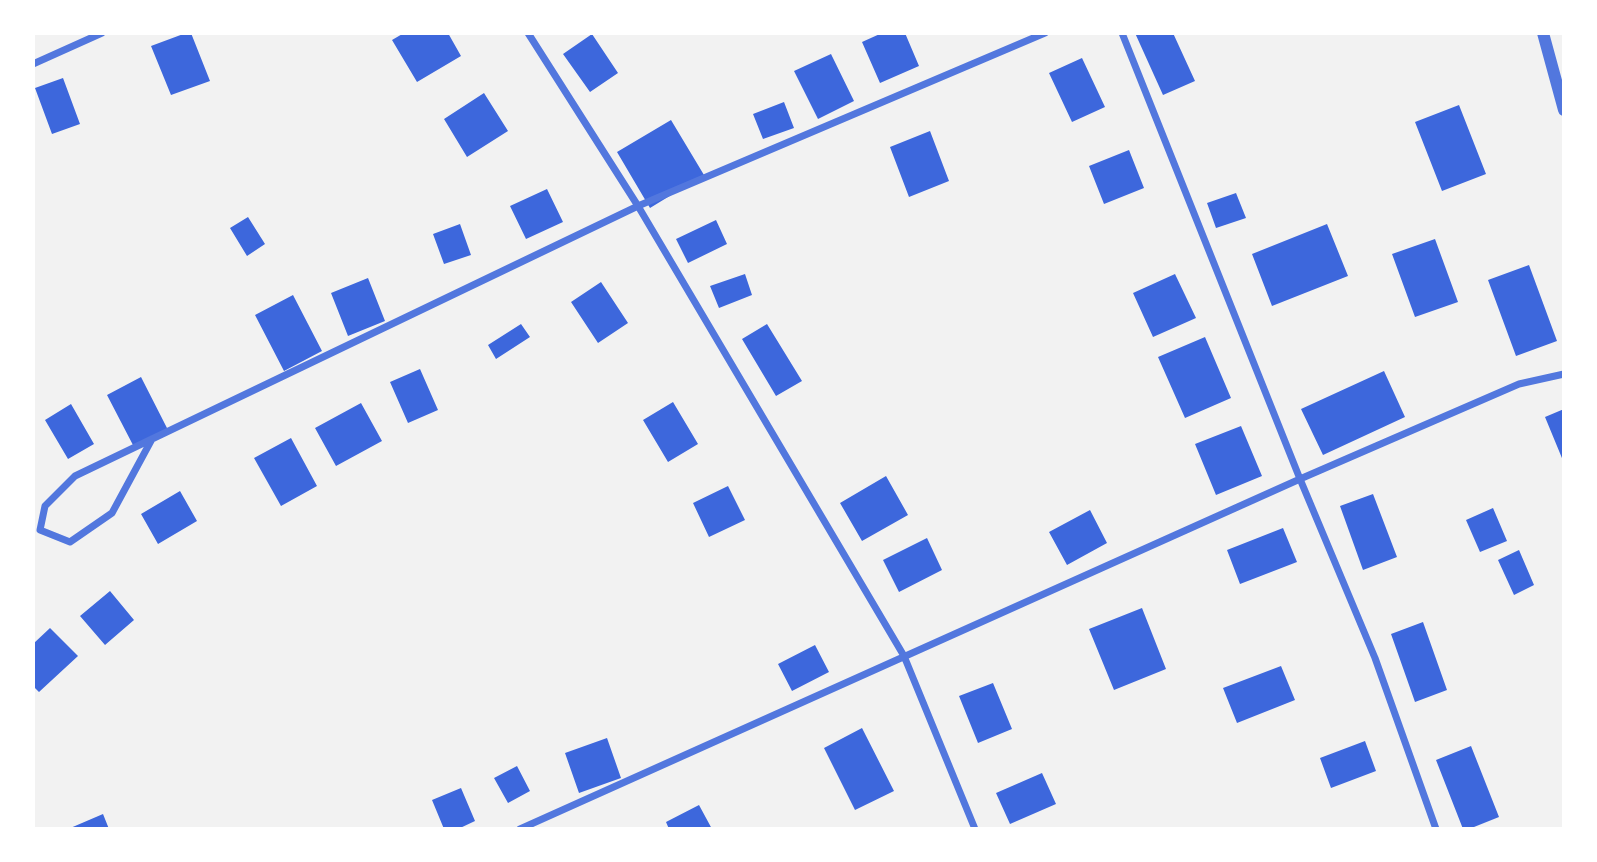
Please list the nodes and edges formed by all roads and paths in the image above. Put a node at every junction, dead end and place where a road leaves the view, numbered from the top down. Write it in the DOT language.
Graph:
graph roads {
  1 [pos="102,33"];
  2 [pos="528,33"];
  3 [pos="1045,33"];
  4 [pos="1122,33"];
  5 [pos="1543,33"];
  6 [pos="33,64"];
  7 [pos="1564,110"];
  8 [pos="638,206"];
  9 [pos="1564,374"];
  10 [pos="152,439"];
  11 [pos="1300,478"];
  12 [pos="904,656"];
  13 [pos="520,829"];
  14 [pos="975,829"];
  15 [pos="1436,829"];
  1 -- 6 [label="street"];
  2 -- 8 [label="street"];
  3 -- 8 [label="street"];
  4 -- 11 [label="street"];
  5 -- 7 [label="street"];
  8 -- 10 [label="street"];
  8 -- 12 [label="street"];
  9 -- 11 [label="street"];
  10 -- 10 [label="street"];
  11 -- 12 [label="street"];
  11 -- 15 [label="street"];
  12 -- 13 [label="street"];
  12 -- 14 [label="street"];
}
